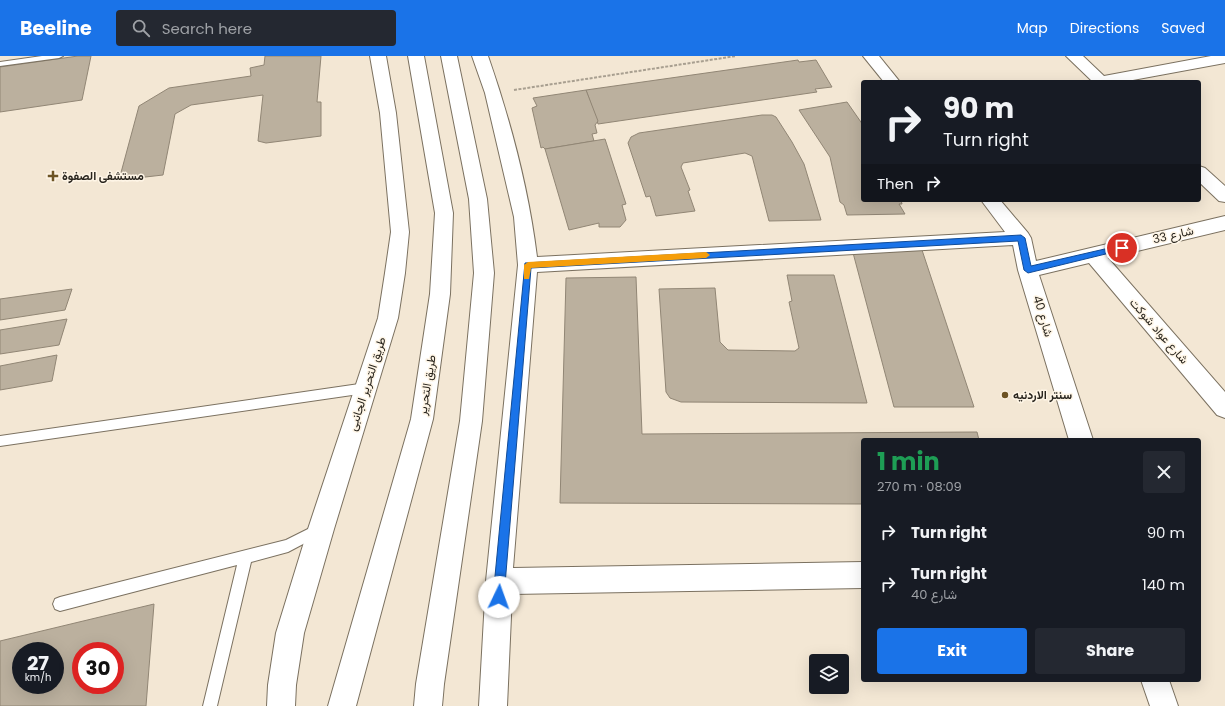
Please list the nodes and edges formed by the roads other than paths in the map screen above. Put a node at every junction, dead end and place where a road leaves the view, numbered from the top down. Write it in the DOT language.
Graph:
graph roads {
  1 [pos="59,56"];
  2 [pos="378,56"];
  3 [pos="416,56"];
  4 [pos="448,56"];
  5 [pos="480,56"];
  6 [pos="871,56"];
  7 [pos="1074,56"];
  8 [pos="1225,58"];
  9 [pos="0,64"];
  10 [pos="890,80"];
  11 [pos="1100,80"];
  12 [pos="1112,80"];
  13 [pos="1201,174"];
  14 [pos="1225,196"];
  15 [pos="992,202"];
  16 [pos="1225,223"];
  17 [pos="1021,238"];
  18 [pos="1093,254"];
  19 [pos="528,265"];
  20 [pos="1028,270"];
  21 [pos="366,388"];
  22 [pos="1225,408"];
  23 [pos="1080,438"];
  24 [pos="0,441"];
  25 [pos="321,529"];
  26 [pos="246,556"];
  27 [pos="861,575"];
  28 [pos="499,582"];
  29 [pos="60,604"];
  30 [pos="1156,682"];
  31 [pos="210,706"];
  32 [pos="281,706"];
  33 [pos="342,706"];
  34 [pos="428,706"];
  35 [pos="493,706"];
  36 [pos="1164,706"];
  1 -- 9 [label="lane"];
  2 -- 21 [label="street, طريق التحرير الجانبى"];
  3 -- 33 [label="street, طريق التحرير"];
  4 -- 34 [label="street"];
  5 -- 19 [label="street"];
  6 -- 10 [label="street"];
  7 -- 11 [label="street"];
  8 -- 12 [label="street"];
  13 -- 14 [label="street"];
  15 -- 17 [label="street, شارع 40"];
  16 -- 18 [label="street, شارع 33"];
  17 -- 19 [label="street"];
  17 -- 20 [label="street, شارع 40"];
  18 -- 20 [label="street, شارع 33"];
  18 -- 22 [label="street, شارع عواد شوكت"];
  19 -- 28 [label="street"];
  20 -- 23 [label="street, شارع 40"];
  21 -- 24 [label="lane"];
  21 -- 25 [label="street, طريق التحرير الجانبى"];
  25 -- 26 [label="lane"];
  25 -- 32 [label="street, طريق التحرير الجانبى"];
  26 -- 29 [label="lane"];
  26 -- 31 [label="lane"];
  27 -- 28 [label="street"];
  28 -- 35 [label="street"];
  30 -- 36 [label="street"];
}
